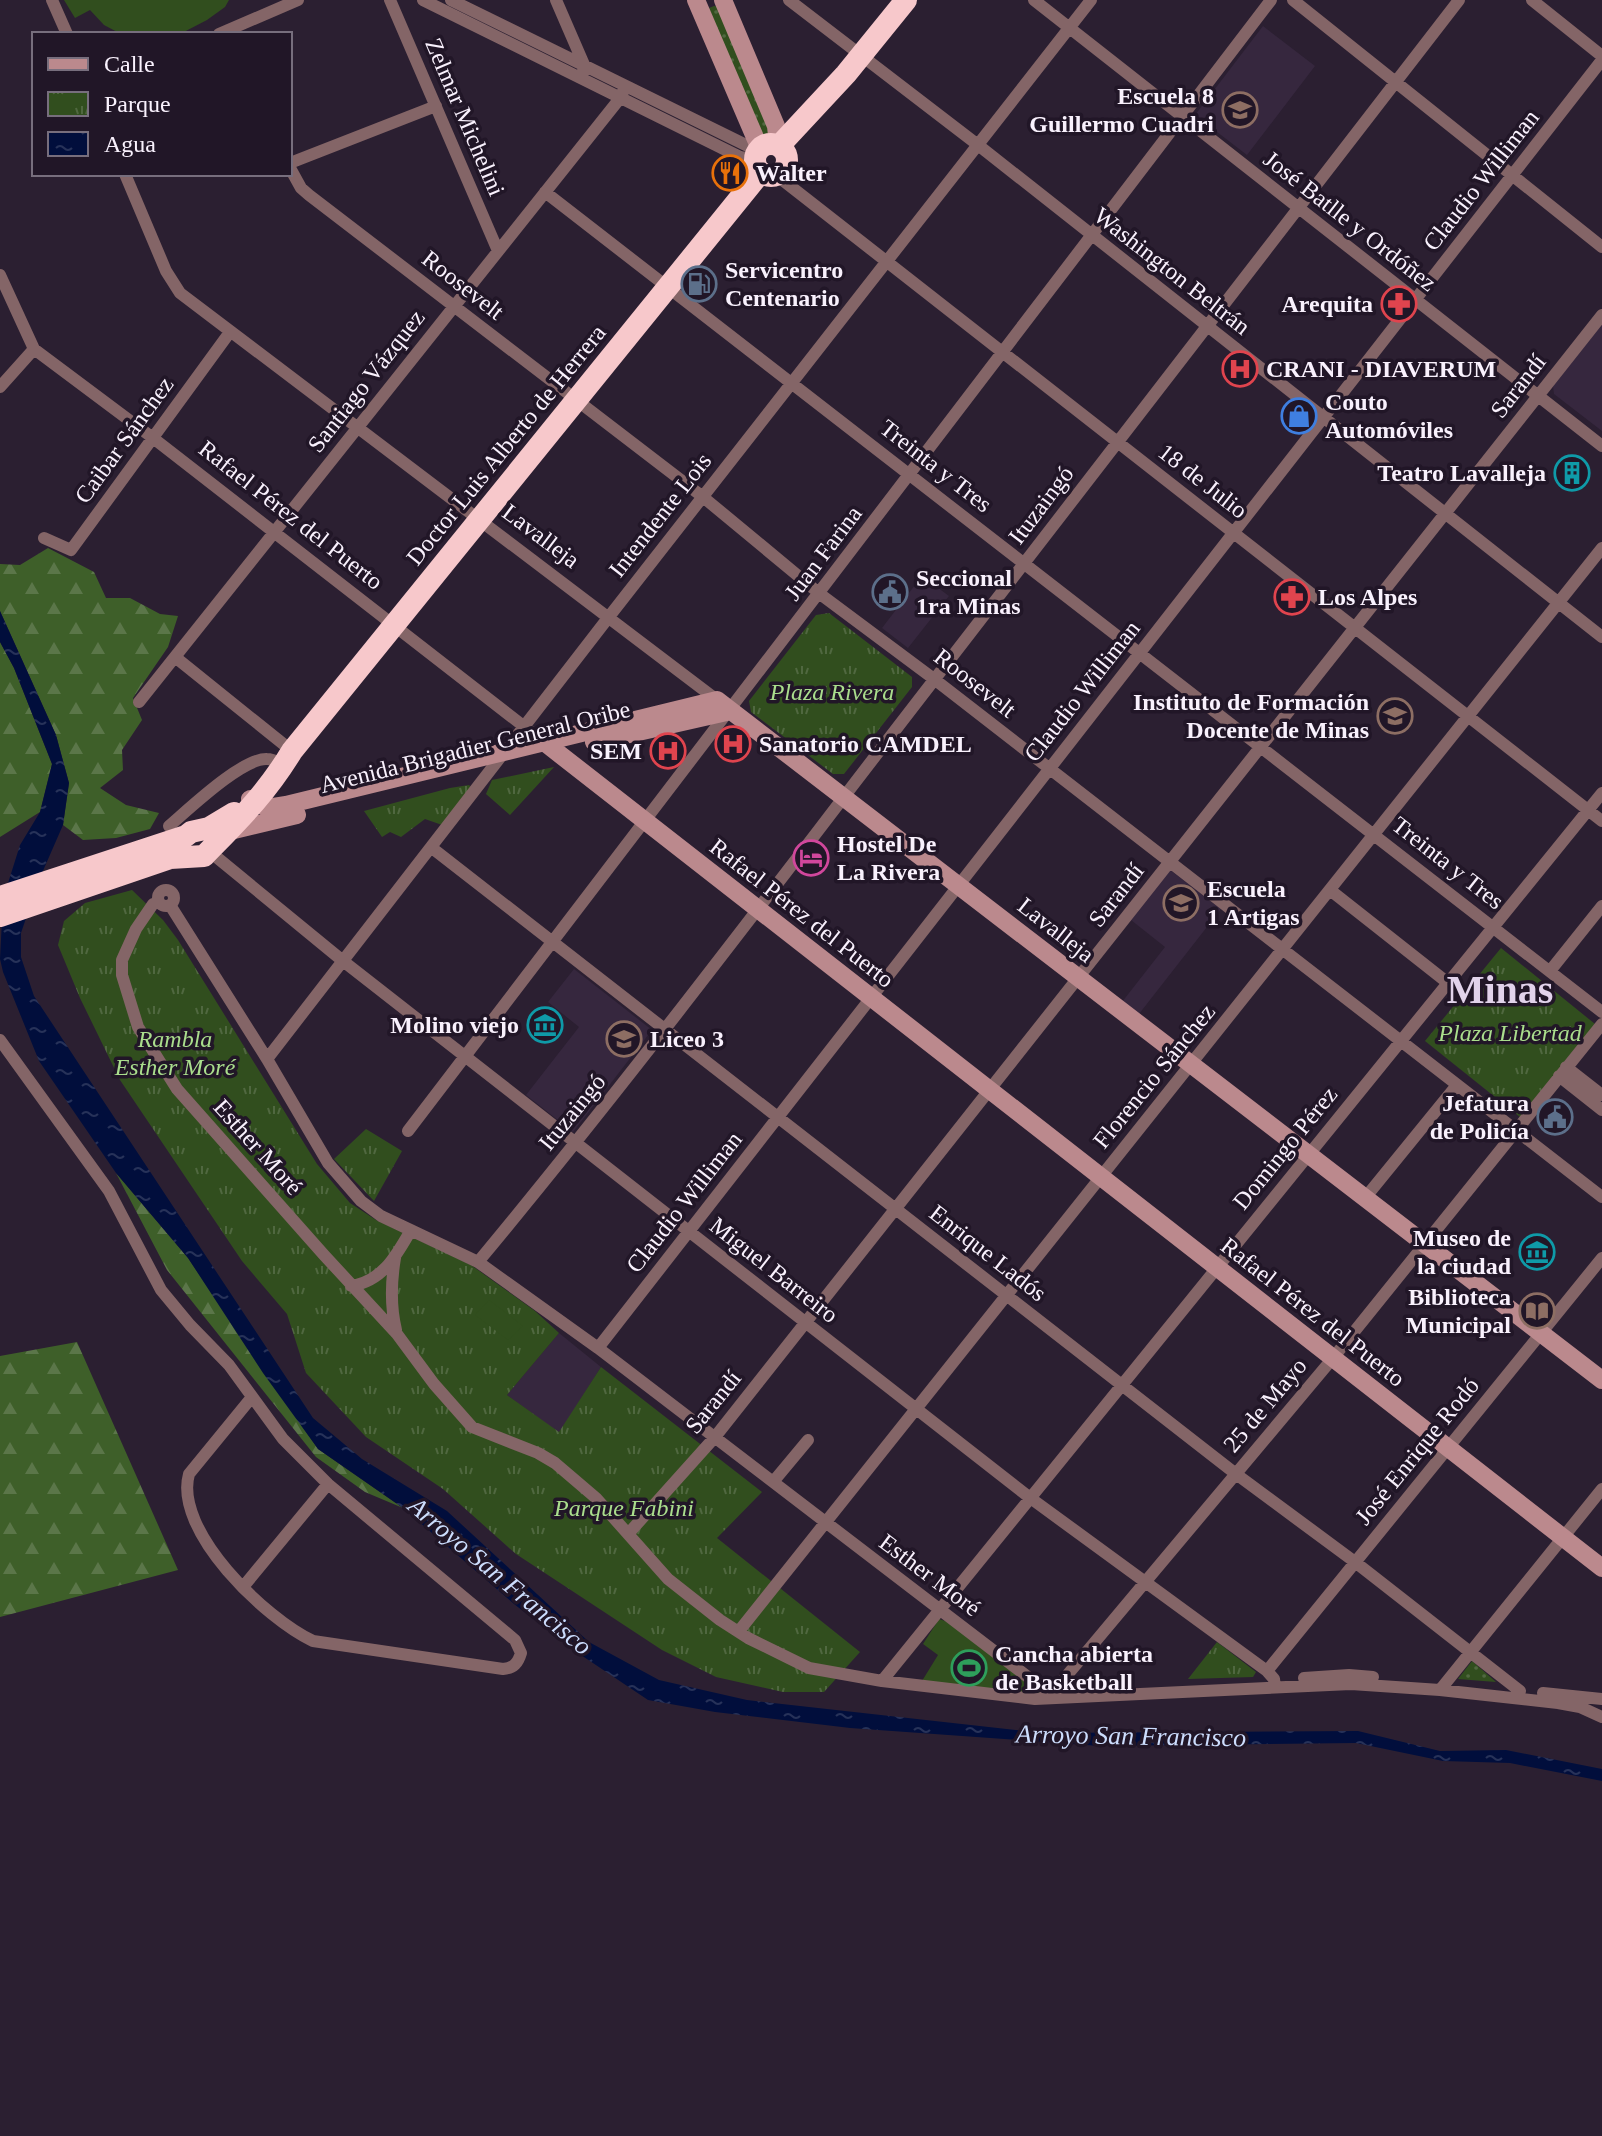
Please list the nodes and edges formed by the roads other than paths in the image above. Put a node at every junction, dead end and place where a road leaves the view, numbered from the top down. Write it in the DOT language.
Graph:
graph roads {
  1 [pos="52,0"];
  2 [pos="298,0"];
  3 [pos="390,0"];
  4 [pos="423,0"];
  5 [pos="451,0"];
  6 [pos="556,0"];
  7 [pos="696,0"];
  8 [pos="723,0"];
  9 [pos="789,0"];
  10 [pos="906,0"];
  11 [pos="1034,0"];
  12 [pos="1091,0"];
  13 [pos="1271,0"];
  14 [pos="1293,0"];
  15 [pos="1459,0"];
  16 [pos="1532,0"];
  17 [pos="480,22"];
  18 [pos="1069,27"];
  19 [pos="234,31"];
  20 [pos="66,32"];
  21 [pos="861,57"];
  22 [pos="1602,58"];
  23 [pos="582,72"];
  24 [pos="1397,82"];
  25 [pos="623,92"];
  26 [pos="436,106"];
  27 [pos="1182,117"];
  28 [pos="978,145"];
  29 [pos="769,157"];
  30 [pos="292,164"];
  31 [pos="292,169"];
  32 [pos="1512,175"];
  33 [pos="126,176"];
  34 [pos="545,192"];
  35 [pos="1299,208"];
  36 [pos="1091,237"];
  37 [pos="1602,247"];
  38 [pos="498,251"];
  39 [pos="887,262"];
  40 [pos="0,276"];
  41 [pos="669,286"];
  42 [pos="1415,300"];
  43 [pos="454,304"];
  44 [pos="1602,315"];
  45 [pos="1208,326"];
  46 [pos="230,332"];
  47 [pos="34,349"];
  48 [pos="1003,353"];
  49 [pos="792,383"];
  50 [pos="0,387"];
  51 [pos="1537,397"];
  52 [pos="576,400"];
  53 [pos="1322,418"];
  54 [pos="357,429"];
  55 [pos="153,438"];
  56 [pos="1117,441"];
  57 [pos="1602,446"];
  58 [pos="911,474"];
  59 [pos="703,497"];
  60 [pos="1445,514"];
  61 [pos="480,519"];
  62 [pos="274,532"];
  63 [pos="1233,533"];
  64 [pos="44,538"];
  65 [pos="1602,548"];
  66 [pos="1025,562"];
  67 [pos="820,594"];
  68 [pos="1558,603"];
  69 [pos="608,618"];
  70 [pos="393,626"];
  71 [pos="1355,628"];
  72 [pos="1602,637"];
  73 [pos="1140,652"];
  74 [pos="175,657"];
  75 [pos="934,679"];
  76 [pos="139,702"];
  77 [pos="724,706"];
  78 [pos="1468,717"];
  79 [pos="525,728"];
  80 [pos="550,746"];
  81 [pos="1261,746"];
  82 [pos="507,751"];
  83 [pos="286,757"];
  84 [pos="495,766"];
  85 [pos="1049,769"];
  86 [pos="1602,793"];
  87 [pos="844,797"];
  88 [pos="253,801"];
  89 [pos="320,803"];
  90 [pos="1588,810"];
  91 [pos="646,821"];
  92 [pos="1602,821"];
  93 [pos="230,831"];
  94 [pos="1374,834"];
  95 [pos="194,841"];
  96 [pos="432,848"];
  97 [pos="1170,862"];
  98 [pos="122,864"];
  99 [pos="958,885"];
  100 [pos="1330,890"];
  101 [pos="0,897"];
  102 [pos="1602,906"];
  103 [pos="757,910"];
  104 [pos="0,916"];
  105 [pos="1494,927"];
  106 [pos="553,942"];
  107 [pos="1282,950"];
  108 [pos="343,961"];
  109 [pos="1550,971"];
  110 [pos="1078,978"];
  111 [pos="1448,983"];
  112 [pos="871,997"];
  113 [pos="1602,1012"];
  114 [pos="1602,1024"];
  115 [pos="666,1029"];
  116 [pos="0,1040"];
  117 [pos="1400,1042"];
  118 [pos="465,1057"];
  119 [pos="267,1059"];
  120 [pos="1191,1064"];
  121 [pos="1562,1072"];
  122 [pos="1457,1085"];
  123 [pos="990,1090"];
  124 [pos="1602,1095"];
  125 [pos="1602,1110"];
  126 [pos="778,1117"];
  127 [pos="1517,1129"];
  128 [pos="408,1131"];
  129 [pos="576,1144"];
  130 [pos="1308,1154"];
  131 [pos="1101,1177"];
  132 [pos="1602,1197"];
  133 [pos="1365,1198"];
  134 [pos="895,1209"];
  135 [pos="411,1230"];
  136 [pos="689,1232"];
  137 [pos="1424,1243"];
  138 [pos="395,1258"];
  139 [pos="1602,1258"];
  140 [pos="478,1262"];
  141 [pos="1216,1266"];
  142 [pos="351,1286"];
  143 [pos="1007,1296"];
  144 [pos="805,1322"];
  145 [pos="1541,1333"];
  146 [pos="397,1334"];
  147 [pos="598,1348"];
  148 [pos="1333,1358"];
  149 [pos="1602,1380"];
  150 [pos="1121,1384"];
  151 [pos="252,1397"];
  152 [pos="916,1409"];
  153 [pos="715,1437"];
  154 [pos="808,1440"];
  155 [pos="1448,1448"];
  156 [pos="1236,1474"];
  157 [pos="773,1482"];
  158 [pos="328,1484"];
  159 [pos="1602,1489"];
  160 [pos="1029,1497"];
  161 [pos="825,1523"];
  162 [pos="628,1534"];
  163 [pos="1563,1538"];
  164 [pos="1355,1562"];
  165 [pos="1602,1568"];
  166 [pos="1145,1583"];
  167 [pos="243,1587"];
  168 [pos="939,1610"];
  169 [pos="739,1631"];
  170 [pos="1471,1653"];
  171 [pos="1272,1679"];
  172 [pos="882,1681"];
  173 [pos="1443,1686"];
  174 [pos="1520,1691"];
  175 [pos="1053,1696"];
  176 [pos="1602,1699"];
  177 [pos="1602,1717"];
  1 -- 20 [label="street"];
  2 -- 19 [label="street"];
  3 -- 26 [label="street, Zelmar Michelini"];
  4 -- 17 [label="street"];
  5 -- 17 [label="street"];
  6 -- 23 [label="street"];
  7 -- 29 [label="main road"];
  8 -- 29 [label="main road"];
  9 -- 21 [label="street, Washington Beltrán"];
  10 -- 21 [label="highway, Doctor Luis Alberto de Herrera"];
  11 -- 18 [label="street, José Batlle y Ordóñez"];
  12 -- 18 [label="street, Intendente Lois"];
  13 -- 27 [label="street, Juan Farina"];
  14 -- 24 [label="street"];
  15 -- 24 [label="street, Ituzaingó"];
  16 -- 22 [label="street"];
  17 -- 23 [label="street, 18 de Julio"];
  18 -- 27 [label="street, José Batlle y Ordóñez"];
  18 -- 28 [label="street, Intendente Lois"];
  21 -- 28 [label="street, Washington Beltrán"];
  21 -- 29 [label="highway, Doctor Luis Alberto de Herrera"];
  22 -- 32 [label="street, Claudio Williman"];
  23 -- 25 [label="street, 18 de Julio"];
  24 -- 32 [label="street"];
  24 -- 35 [label="street, Ituzaingó"];
  25 -- 29 [label="street, 18 de Julio"];
  25 -- 34 [label="street, Santiago Vázquez"];
  26 -- 30 [label="street"];
  26 -- 38 [label="street, Zelmar Michelini"];
  27 -- 35 [label="street, José Batlle y Ordóñez"];
  27 -- 36 [label="street, Juan Farina"];
  28 -- 36 [label="street, Washington Beltrán"];
  28 -- 39 [label="street, Intendente Lois"];
  29 -- 39 [label="street, 18 de Julio"];
  29 -- 41 [label="highway, Doctor Luis Alberto de Herrera"];
  31 -- 43 [label="street, Roosevelt"];
  32 -- 37 [label="street"];
  32 -- 42 [label="street, Claudio Williman"];
  33 -- 46 [label="street, Lavalleja"];
  34 -- 38 [label="street, Santiago Vázquez"];
  34 -- 41 [label="street, Treinta y Tres"];
  35 -- 42 [label="street, José Batlle y Ordóñez"];
  35 -- 45 [label="street, Ituzaingó"];
  36 -- 45 [label="street, Washington Beltrán"];
  36 -- 48 [label="street, Juan Farina"];
  38 -- 43 [label="street, Santiago Vázquez"];
  39 -- 48 [label="street, 18 de Julio"];
  39 -- 49 [label="street, Intendente Lois"];
  40 -- 47 [label="street, Rafael Pérez del Puerto"];
  41 -- 49 [label="street, Treinta y Tres"];
  41 -- 52 [label="highway, Doctor Luis Alberto de Herrera"];
  42 -- 51 [label="street, José Batlle y Ordóñez"];
  42 -- 53 [label="street, Claudio Williman"];
  43 -- 52 [label="street, Roosevelt"];
  43 -- 54 [label="street, Santiago Vázquez"];
  44 -- 51 [label="street, Sarandí"];
  45 -- 53 [label="street, Washington Beltrán"];
  45 -- 56 [label="street, Ituzaingó"];
  46 -- 54 [label="street, Lavalleja"];
  46 -- 55 [label="street, Caibar Sánchez"];
  47 -- 50 [label="street"];
  47 -- 55 [label="street, Rafael Pérez del Puerto"];
  48 -- 56 [label="street, 18 de Julio"];
  48 -- 58 [label="street, Juan Farina"];
  49 -- 58 [label="street, Treinta y Tres"];
  49 -- 59 [label="street, Intendente Lois"];
  51 -- 57 [label="street, José Batlle y Ordóñez"];
  51 -- 60 [label="street, Sarandí"];
  52 -- 59 [label="street, Roosevelt"];
  52 -- 61 [label="highway, Doctor Luis Alberto de Herrera"];
  53 -- 60 [label="street, Washington Beltrán"];
  53 -- 63 [label="street, Claudio Williman"];
  54 -- 61 [label="street, Lavalleja"];
  54 -- 62 [label="street, Santiago Vázquez"];
  55 -- 62 [label="street, Rafael Pérez del Puerto"];
  55 -- 64 [label="street, Caibar Sánchez"];
  56 -- 63 [label="street, 18 de Julio"];
  56 -- 66 [label="street, Ituzaingó"];
  58 -- 66 [label="street, Treinta y Tres"];
  58 -- 67 [label="street, Juan Farina"];
  59 -- 67 [label="street, Roosevelt"];
  59 -- 69 [label="street, Intendente Lois"];
  60 -- 68 [label="street, Washington Beltrán"];
  60 -- 71 [label="street, Sarandí"];
  61 -- 69 [label="street, Lavalleja"];
  61 -- 70 [label="highway, Doctor Luis Alberto de Herrera"];
  62 -- 70 [label="street, Rafael Pérez del Puerto"];
  62 -- 74 [label="street, Santiago Vázquez"];
  63 -- 71 [label="street, 18 de Julio"];
  63 -- 73 [label="street, Claudio Williman"];
  65 -- 68 [label="street, Florencio Sánchez"];
  66 -- 73 [label="street, Treinta y Tres"];
  66 -- 75 [label="street, Ituzaingó"];
  67 -- 75 [label="street, Roosevelt"];
  67 -- 77 [label="street, Juan Farina"];
  68 -- 72 [label="street, Washington Beltrán"];
  68 -- 78 [label="street, Florencio Sánchez"];
  69 -- 77 [label="street, Lavalleja"];
  69 -- 79 [label="street, Intendente Lois"];
  70 -- 79 [label="street, Rafael Pérez del Puerto"];
  70 -- 83 [label="highway, Doctor Luis Alberto de Herrera"];
  71 -- 78 [label="street, 18 de Julio"];
  71 -- 81 [label="street, Sarandí"];
  73 -- 81 [label="street, Treinta y Tres"];
  73 -- 85 [label="street, Claudio Williman"];
  74 -- 76 [label="street, Santiago Vázquez"];
  74 -- 83 [label="street"];
  75 -- 85 [label="street, Roosevelt"];
  75 -- 87 [label="street, Ituzaingó"];
  77 -- 80 [label="main road, Avenida Brigadier General Oribe"];
  77 -- 87 [label="main road, Lavalleja"];
  77 -- 91 [label="street, Juan Farina"];
  78 -- 90 [label="street, 18 de Julio"];
  78 -- 94 [label="street, Florencio Sánchez"];
  79 -- 80 [label="street, Rafael Pérez del Puerto"];
  79 -- 82 [label="street, Intendente Lois"];
  80 -- 82 [label="main road, Avenida Brigadier General Oribe"];
  80 -- 84 [label="main road, Avenida Brigadier General Oribe"];
  80 -- 91 [label="main road, Rafael Pérez del Puerto"];
  81 -- 94 [label="street, Treinta y Tres"];
  81 -- 97 [label="street, Sarandí"];
  82 -- 84 [label="street, Intendente Lois"];
  82 -- 89 [label="main road, Avenida Brigadier General Oribe"];
  83 -- 88 [label="highway, Doctor Luis Alberto de Herrera"];
  83 -- 95 [label="street"];
  84 -- 89 [label="main road, Avenida Brigadier General Oribe"];
  84 -- 96 [label="street, Intendente Lois"];
  85 -- 97 [label="street, Roosevelt"];
  85 -- 99 [label="street, Claudio Williman"];
  86 -- 90 [label="street, Domingo Pérez"];
  87 -- 99 [label="main road, Lavalleja"];
  87 -- 103 [label="street, Ituzaingó"];
  88 -- 89 [label="main road, Avenida Brigadier General Oribe"];
  88 -- 93 [label="highway, Doctor Luis Alberto de Herrera"];
  88 -- 95 [label="highway, Doctor Luis Alberto de Herrera"];
  89 -- 93 [label="main road, Avenida Brigadier General Oribe"];
  90 -- 92 [label="street, 18 de Julio"];
  90 -- 105 [label="street, Domingo Pérez"];
  91 -- 103 [label="main road, Rafael Pérez del Puerto"];
  91 -- 106 [label="street, Juan Farina"];
  93 -- 95 [label="highway, Doctor Luis Alberto de Herrera"];
  94 -- 100 [label="street, Florencio Sánchez"];
  94 -- 105 [label="street, Treinta y Tres"];
  95 -- 98 [label="highway"];
  95 -- 108 [label="street, Miguel Barreiro"];
  96 -- 106 [label="street, Enrique Ladós"];
  96 -- 108 [label="street, Intendente Lois"];
  97 -- 107 [label="street, Roosevelt"];
  97 -- 110 [label="street, Sarandí"];
  98 -- 101 [label="highway"];
  98 -- 104 [label="highway"];
  99 -- 110 [label="main road, Lavalleja"];
  99 -- 112 [label="street, Claudio Williman"];
  100 -- 107 [label="street, Florencio Sánchez"];
  100 -- 111 [label="street"];
  102 -- 109 [label="street"];
  103 -- 112 [label="main road, Rafael Pérez del Puerto"];
  103 -- 115 [label="street, Ituzaingó"];
  105 -- 109 [label="street, Treinta y Tres"];
  105 -- 111 [label="street, Domingo Pérez"];
  106 -- 115 [label="street, Enrique Ladós"];
  106 -- 118 [label="street, Juan Farina"];
  107 -- 117 [label="street, Roosevelt"];
  107 -- 120 [label="street, Florencio Sánchez"];
  108 -- 118 [label="street, Miguel Barreiro"];
  108 -- 119 [label="street, Intendente Lois"];
  109 -- 113 [label="street, Treinta y Tres"];
  110 -- 120 [label="main road, Lavalleja"];
  110 -- 123 [label="street, Sarandí"];
  111 -- 117 [label="street, Domingo Pérez"];
  112 -- 123 [label="main road, Rafael Pérez del Puerto"];
  112 -- 126 [label="street, Claudio Williman"];
  114 -- 121 [label="street, 25 de Mayo"];
  115 -- 126 [label="street, Enrique Ladós"];
  115 -- 129 [label="street, Ituzaingó"];
  116 -- 151 [label="street"];
  117 -- 122 [label="street, Roosevelt"];
  117 -- 130 [label="street, Domingo Pérez"];
  118 -- 128 [label="street, Juan Farina"];
  118 -- 129 [label="street, Miguel Barreiro"];
  119 -- 135 [label="street, Esther Moré"];
  119 -- 142 [label="street, Esther Moré"];
  120 -- 130 [label="main road, Lavalleja"];
  120 -- 131 [label="street, Florencio Sánchez"];
  121 -- 124 [label="street"];
  121 -- 125 [label="street"];
  121 -- 127 [label="street, 25 de Mayo"];
  122 -- 127 [label="street, Roosevelt"];
  122 -- 133 [label="street"];
  123 -- 131 [label="main road, Rafael Pérez del Puerto"];
  123 -- 134 [label="street, Sarandí"];
  126 -- 134 [label="street, Enrique Ladós"];
  126 -- 136 [label="street, Claudio Williman"];
  127 -- 132 [label="street, Roosevelt"];
  127 -- 137 [label="street, 25 de Mayo"];
  129 -- 136 [label="street, Miguel Barreiro"];
  129 -- 140 [label="street, Ituzaingó"];
  130 -- 133 [label="main road, Lavalleja"];
  130 -- 141 [label="street, Domingo Pérez"];
  131 -- 141 [label="main road, Rafael Pérez del Puerto"];
  131 -- 143 [label="street, Florencio Sánchez"];
  133 -- 137 [label="main road, Lavalleja"];
  134 -- 143 [label="street, Enrique Ladós"];
  134 -- 144 [label="street, Sarandí"];
  135 -- 138 [label="street, Esther Moré"];
  135 -- 140 [label="street, Esther Moré"];
  136 -- 144 [label="street, Miguel Barreiro"];
  136 -- 147 [label="street, Claudio Williman"];
  137 -- 145 [label="main road, Lavalleja"];
  137 -- 148 [label="street, 25 de Mayo"];
  138 -- 142 [label="street, Esther Moré"];
  138 -- 146 [label="street, Esther Moré"];
  139 -- 145 [label="street, José Enrique Rodó"];
  140 -- 147 [label="street, Esther Moré"];
  141 -- 148 [label="main road, Rafael Pérez del Puerto"];
  141 -- 150 [label="street, Domingo Pérez"];
  142 -- 146 [label="street, Esther Moré"];
  143 -- 150 [label="street, Enrique Ladós"];
  143 -- 152 [label="street, Florencio Sánchez"];
  144 -- 152 [label="street, Miguel Barreiro"];
  144 -- 153 [label="street, Sarandí"];
  145 -- 149 [label="main road, Lavalleja"];
  145 -- 155 [label="street, José Enrique Rodó"];
  146 -- 162 [label="street, Esther Moré"];
  147 -- 153 [label="street, Esther Moré"];
  148 -- 155 [label="main road, Rafael Pérez del Puerto"];
  148 -- 156 [label="street, 25 de Mayo"];
  150 -- 156 [label="street, Enrique Ladós"];
  150 -- 160 [label="street, Domingo Pérez"];
  151 -- 158 [label="street"];
  151 -- 167 [label="street"];
  152 -- 160 [label="street, Miguel Barreiro"];
  152 -- 161 [label="street, Florencio Sánchez"];
  153 -- 157 [label="street, Esther Moré"];
  153 -- 162 [label="street, Sarandí"];
  154 -- 157 [label="street"];
  155 -- 163 [label="main road, Rafael Pérez del Puerto"];
  155 -- 164 [label="street, José Enrique Rodó"];
  156 -- 164 [label="street, Enrique Ladós"];
  156 -- 166 [label="street, 25 de Mayo"];
  157 -- 161 [label="street, Esther Moré"];
  158 -- 167 [label="street"];
  158 -- 167 [label="street"];
  159 -- 163 [label="street"];
  160 -- 166 [label="street, Miguel Barreiro"];
  160 -- 168 [label="street, Domingo Pérez"];
  161 -- 168 [label="street, Esther Moré"];
  161 -- 169 [label="street, Florencio Sánchez"];
  162 -- 169 [label="street, Esther Moré"];
  163 -- 165 [label="main road, Rafael Pérez del Puerto"];
  163 -- 170 [label="street"];
  164 -- 170 [label="street, Enrique Ladós"];
  164 -- 171 [label="street, José Enrique Rodó"];
  166 -- 171 [label="street, Miguel Barreiro"];
  166 -- 175 [label="street, 25 de Mayo"];
  168 -- 172 [label="street, Domingo Pérez"];
  168 -- 175 [label="street, Esther Moré"];
  169 -- 172 [label="street, Esther Moré"];
  170 -- 173 [label="street"];
  170 -- 174 [label="street, Enrique Ladós"];
  171 -- 173 [label="street, Esther Moré"];
  171 -- 175 [label="street, Esther Moré"];
  172 -- 175 [label="street, Esther Moré"];
  173 -- 174 [label="street, Esther Moré"];
  173 -- 177 [label="street, Esther Moré"];
  174 -- 176 [label="street, Esther Moré"];
}
